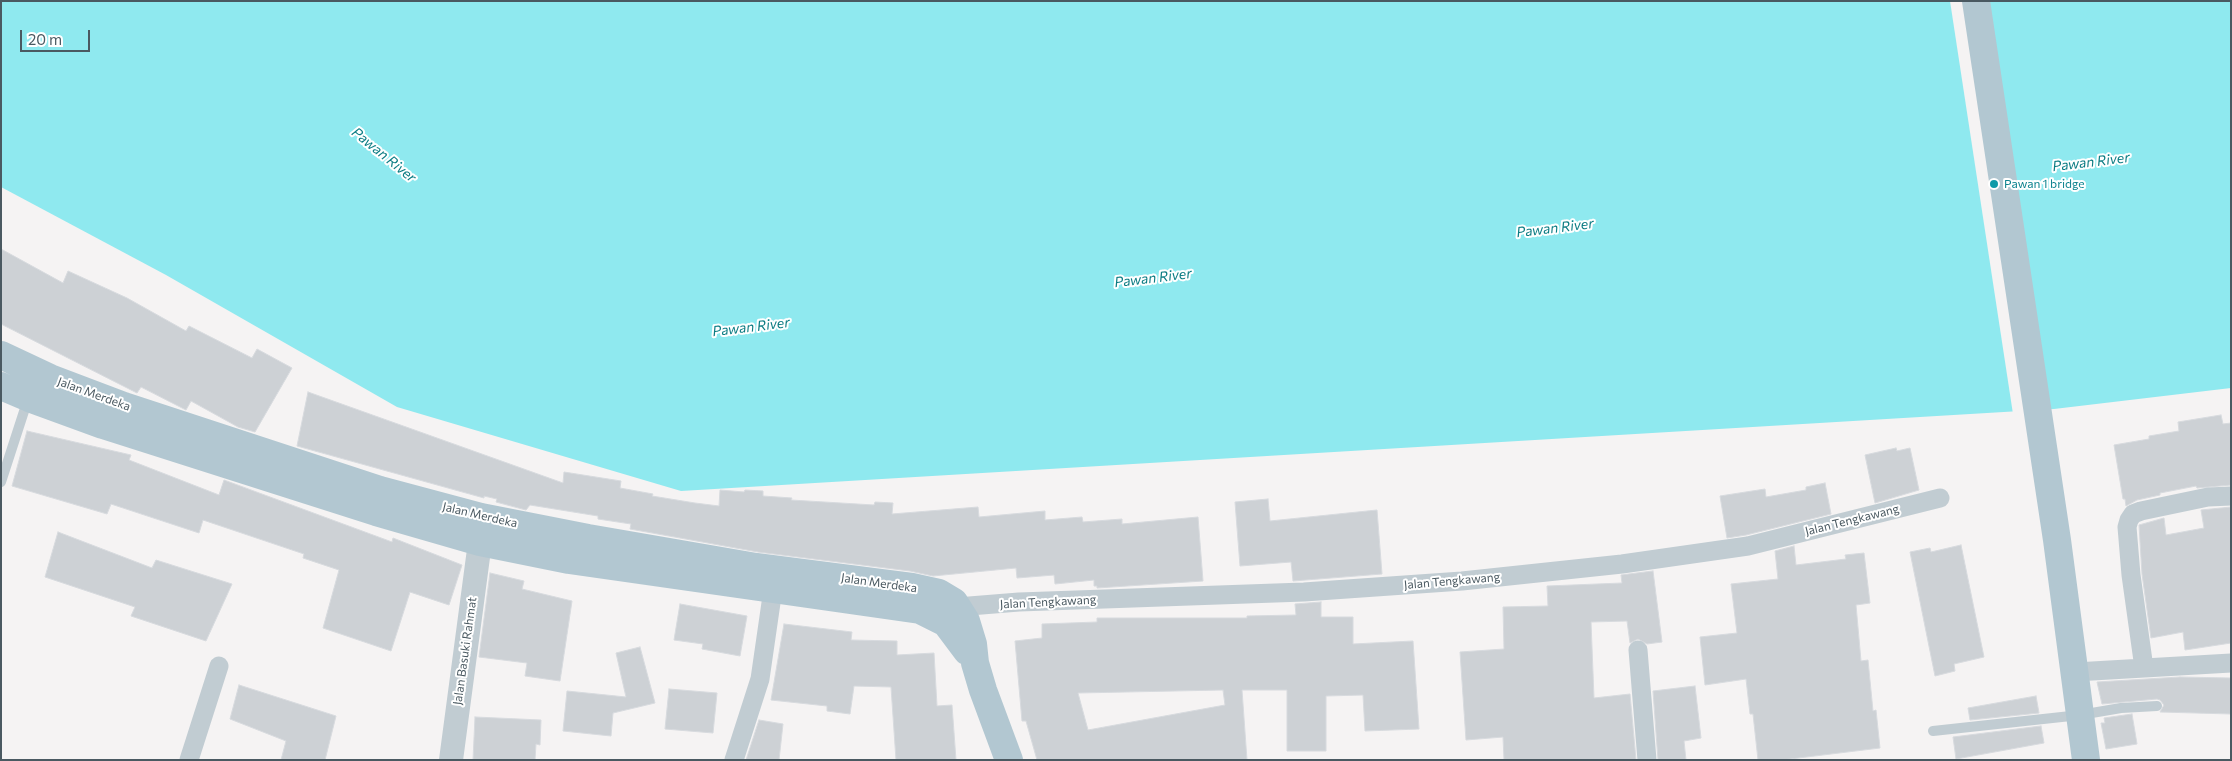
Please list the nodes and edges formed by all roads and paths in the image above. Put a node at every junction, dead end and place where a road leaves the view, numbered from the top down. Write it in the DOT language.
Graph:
graph roads {
  1 [pos="1976,1"];
  2 [pos="1,354"];
  3 [pos="1,386"];
  4 [pos="29,398"];
  5 [pos="230,453"];
  6 [pos="1,482"];
  7 [pos="2231,496"];
  8 [pos="1940,498"];
  9 [pos="480,542"];
  10 [pos="774,590"];
  11 [pos="959,619"];
  12 [pos="1638,650"];
  13 [pos="2231,663"];
  14 [pos="219,666"];
  15 [pos="2144,668"];
  16 [pos="2075,672"];
  17 [pos="2157,706"];
  18 [pos="2080,715"];
  19 [pos="1933,731"];
  20 [pos="189,760"];
  21 [pos="451,760"];
  22 [pos="734,760"];
  23 [pos="1009,760"];
  24 [pos="1647,760"];
  25 [pos="2086,760"];
  1 -- 16 [label="main road"];
  2 -- 5 [label="main road, Jalan Merdeka"];
  3 -- 4 [label="main road, Jalan Merdeka"];
  4 -- 5 [label="main road, Jalan Merdeka"];
  4 -- 6 [label="lane"];
  5 -- 9 [label="main road, Jalan Merdeka"];
  5 -- 11 [label="main road, Jalan Merdeka"];
  7 -- 15 [label="street"];
  8 -- 11 [label="street, Jalan Tengkawang"];
  9 -- 10 [label="main road, Jalan Merdeka"];
  9 -- 21 [label="street, Jalan Basuki Rahmat"];
  10 -- 11 [label="main road, Jalan Merdeka"];
  10 -- 22 [label="street"];
  11 -- 23 [label="main road"];
  12 -- 24 [label="street"];
  13 -- 15 [label="street"];
  14 -- 20 [label="street"];
  15 -- 16 [label="street"];
  16 -- 18 [label="main road"];
  17 -- 18 [label="lane"];
  18 -- 19 [label="lane"];
  18 -- 25 [label="main road"];
}
